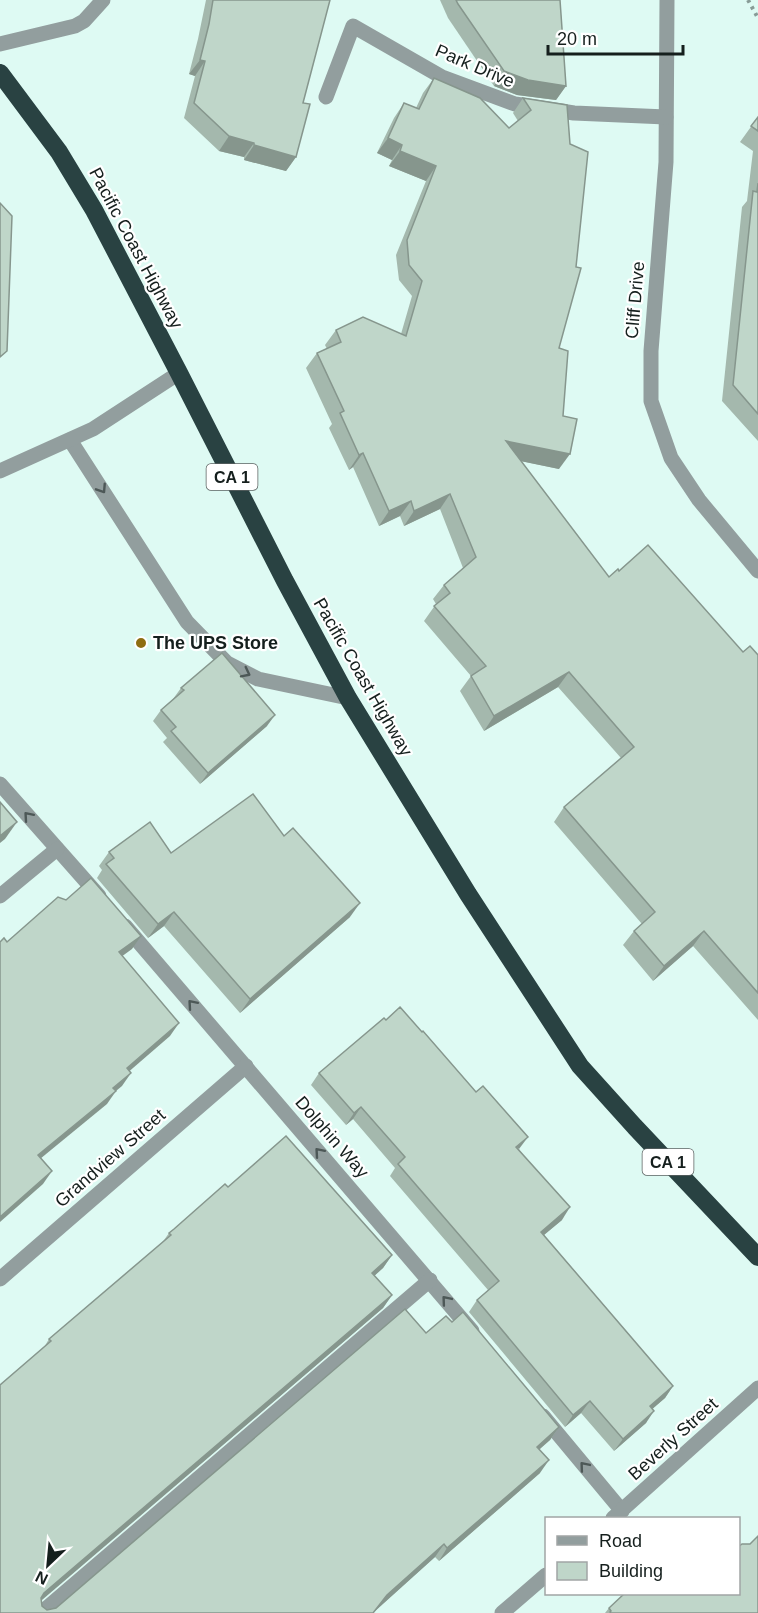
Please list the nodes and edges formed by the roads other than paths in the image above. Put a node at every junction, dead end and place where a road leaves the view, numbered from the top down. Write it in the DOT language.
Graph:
graph roads {
  1 [pos="103,0"];
  2 [pos="667,0"];
  3 [pos="0,44"];
  4 [pos="0,73"];
  5 [pos="326,97"];
  6 [pos="666,117"];
  7 [pos="179,373"];
  8 [pos="70,440"];
  9 [pos="0,471"];
  10 [pos="758,571"];
  11 [pos="348,698"];
  12 [pos="0,784"];
  13 [pos="57,849"];
  14 [pos="0,896"];
  15 [pos="246,1066"];
  16 [pos="758,1257"];
  17 [pos="0,1279"];
  18 [pos="430,1281"];
  19 [pos="484,1345"];
  20 [pos="758,1388"];
  21 [pos="530,1400"];
  22 [pos="617,1515"];
  23 [pos="545,1576"];
  24 [pos="40,1613"];
  25 [pos="502,1613"];
  1 -- 3 [label="street"];
  2 -- 6 [label="street, Cliff Drive"];
  4 -- 7 [label="highway, Pacific Coast Highway / CA 1"];
  5 -- 6 [label="street, Park Drive"];
  6 -- 10 [label="street, Cliff Drive"];
  7 -- 8 [label="street"];
  7 -- 11 [label="highway, Pacific Coast Highway / CA 1"];
  8 -- 9 [label="street"];
  8 -- 11 [label="street, one-way"];
  11 -- 16 [label="highway, Pacific Coast Highway / CA 1"];
  13 -- 12 [label="street, Dolphin Way, one-way"];
  13 -- 14 [label="street"];
  15 -- 13 [label="street, Dolphin Way, one-way"];
  15 -- 17 [label="street, Grandview Street"];
  18 -- 15 [label="street, Dolphin Way, one-way"];
  19 -- 18 [label="street, Dolphin Way, one-way"];
  18 -- 24 [label="street"];
  20 -- 22 [label="street, Beverly Street"];
  22 -- 21 [label="street, one-way"];
  23 -- 25 [label="street"];
}
